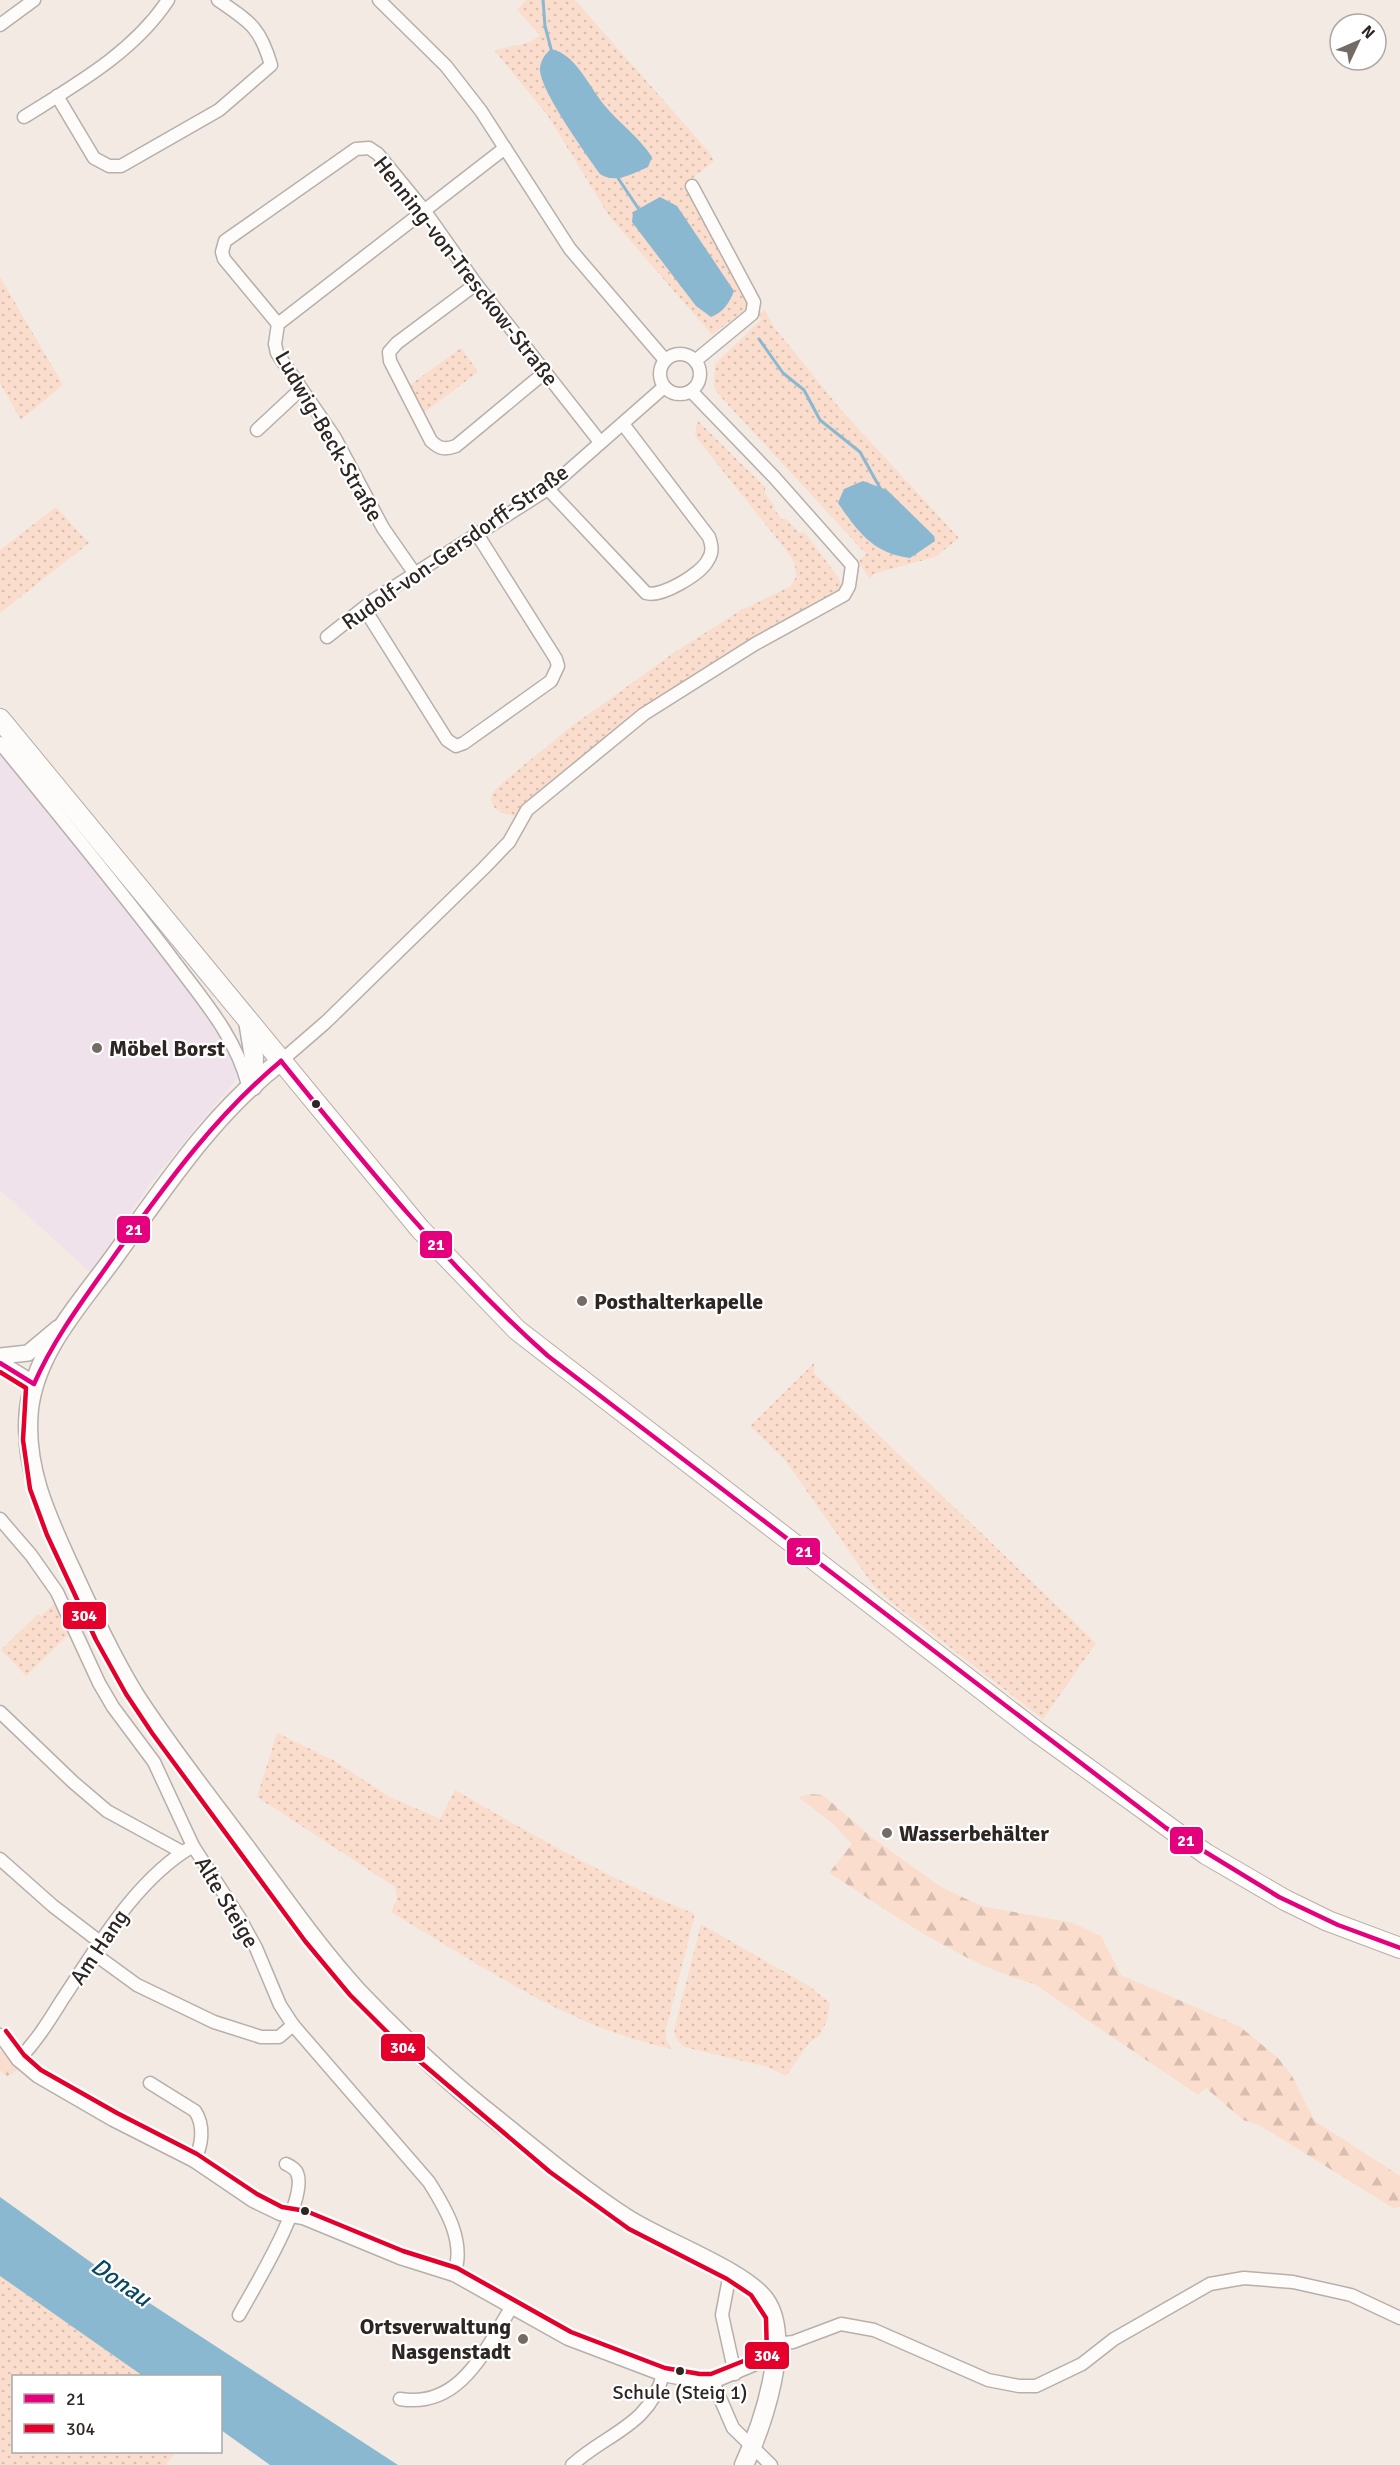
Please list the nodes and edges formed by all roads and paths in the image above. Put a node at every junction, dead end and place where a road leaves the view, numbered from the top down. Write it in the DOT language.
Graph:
graph roads {
  1 [pos="34,0"];
  2 [pos="168,0"];
  3 [pos="218,0"];
  4 [pos="379,0"];
  5 [pos="0,25"];
  6 [pos="57,96"];
  7 [pos="24,117"];
  8 [pos="505,148"];
  9 [pos="692,186"];
  10 [pos="424,210"];
  11 [pos="477,284"];
  12 [pos="278,324"];
  13 [pos="665,360"];
  14 [pos="695,361"];
  15 [pos="544,373"];
  16 [pos="664,387"];
  17 [pos="301,389"];
  18 [pos="691,391"];
  19 [pos="623,424"];
  20 [pos="257,430"];
  21 [pos="600,442"];
  22 [pos="548,489"];
  23 [pos="477,534"];
  24 [pos="415,574"];
  25 [pos="364,608"];
  26 [pos="327,637"];
  27 [pos="0,719"];
  28 [pos="0,743"];
  29 [pos="248,1021"];
  30 [pos="281,1062"];
  31 [pos="251,1088"];
  32 [pos="69,1318"];
  33 [pos="0,1356"];
  34 [pos="0,1363"];
  35 [pos="34,1384"];
  36 [pos="0,1519"];
  37 [pos="0,1712"];
  38 [pos="188,1849"];
  39 [pos="0,1859"];
  40 [pos="97,1948"];
  41 [pos="1400,1948"];
  42 [pos="293,2025"];
  43 [pos="0,2035"];
  44 [pos="18,2060"];
  45 [pos="150,2083"];
  46 [pos="194,2161"];
  47 [pos="286,2164"];
  48 [pos="291,2216"];
  49 [pos="730,2273"];
  50 [pos="454,2275"];
  51 [pos="511,2308"];
  52 [pos="239,2315"];
  53 [pos="1400,2318"];
  54 [pos="776,2344"];
  55 [pos="774,2363"];
  56 [pos="735,2374"];
  57 [pos="663,2375"];
  58 [pos="713,2382"];
  59 [pos="400,2399"];
  60 [pos="748,2457"];
  61 [pos="573,2465"];
  62 [pos="771,2465"];
  1 -- 5 [label="street"];
  2 -- 6 [label="street"];
  3 -- 6 [label="street"];
  4 -- 8 [label="street"];
  6 -- 7 [label="street"];
  8 -- 10 [label="street, Ludwig-Beck-Straße"];
  8 -- 13 [label="street"];
  9 -- 14 [label="street"];
  10 -- 11 [label="street, Henning-von-Tresckow-Straße"];
  10 -- 12 [label="street, Ludwig-Beck-Straße"];
  10 -- 12 [label="street, Henning-von-Tresckow-Straße"];
  11 -- 15 [label="street, Henning-von-Tresckow-Straße"];
  11 -- 15 [label="street"];
  12 -- 17 [label="street, Ludwig-Beck-Straße"];
  13 -- 14 [label="street"];
  13 -- 16 [label="street"];
  14 -- 18 [label="street"];
  15 -- 21 [label="street, Henning-von-Tresckow-Straße"];
  16 -- 18 [label="street"];
  16 -- 19 [label="street, Rudolf-von-Gersdorff-Straße"];
  17 -- 20 [label="street"];
  17 -- 24 [label="street, Ludwig-Beck-Straße"];
  18 -- 30 [label="street"];
  19 -- 21 [label="street, Rudolf-von-Gersdorff-Straße"];
  19 -- 22 [label="street"];
  21 -- 22 [label="street, Rudolf-von-Gersdorff-Straße"];
  22 -- 23 [label="street, Rudolf-von-Gersdorff-Straße"];
  23 -- 24 [label="street, Rudolf-von-Gersdorff-Straße"];
  23 -- 25 [label="street"];
  24 -- 25 [label="street, Rudolf-von-Gersdorff-Straße"];
  25 -- 26 [label="street, Rudolf-von-Gersdorff-Straße"];
  27 -- 29 [label="main road"];
  28 -- 31 [label="street"];
  29 -- 30 [label="main road"];
  29 -- 31 [label="main road"];
  30 -- 31 [label="main road"];
  30 -- 41 [label="main road"];
  31 -- 32 [label="main road"];
  32 -- 33 [label="street"];
  32 -- 35 [label="main road"];
  34 -- 35 [label="street"];
  35 -- 49 [label="main road"];
  36 -- 38 [label="street, Alte Steige"];
  37 -- 38 [label="street"];
  38 -- 40 [label="street, Am Hang"];
  38 -- 42 [label="street, Alte Steige"];
  39 -- 40 [label="street"];
  40 -- 42 [label="street"];
  40 -- 44 [label="street, Am Hang"];
  42 -- 50 [label="street, Alte Steige"];
  43 -- 44 [label="street"];
  44 -- 46 [label="street"];
  45 -- 46 [label="street"];
  46 -- 48 [label="street"];
  47 -- 48 [label="street"];
  48 -- 50 [label="street"];
  48 -- 52 [label="street"];
  49 -- 54 [label="main road"];
  49 -- 56 [label="street"];
  50 -- 51 [label="street"];
  51 -- 57 [label="street"];
  51 -- 59 [label="street"];
  53 -- 54 [label="street"];
  54 -- 55 [label="main road"];
  55 -- 56 [label="street"];
  55 -- 60 [label="main road"];
  56 -- 58 [label="street"];
  57 -- 58 [label="street"];
  57 -- 61 [label="street"];
  58 -- 60 [label="street"];
  60 -- 62 [label="street"];
}
